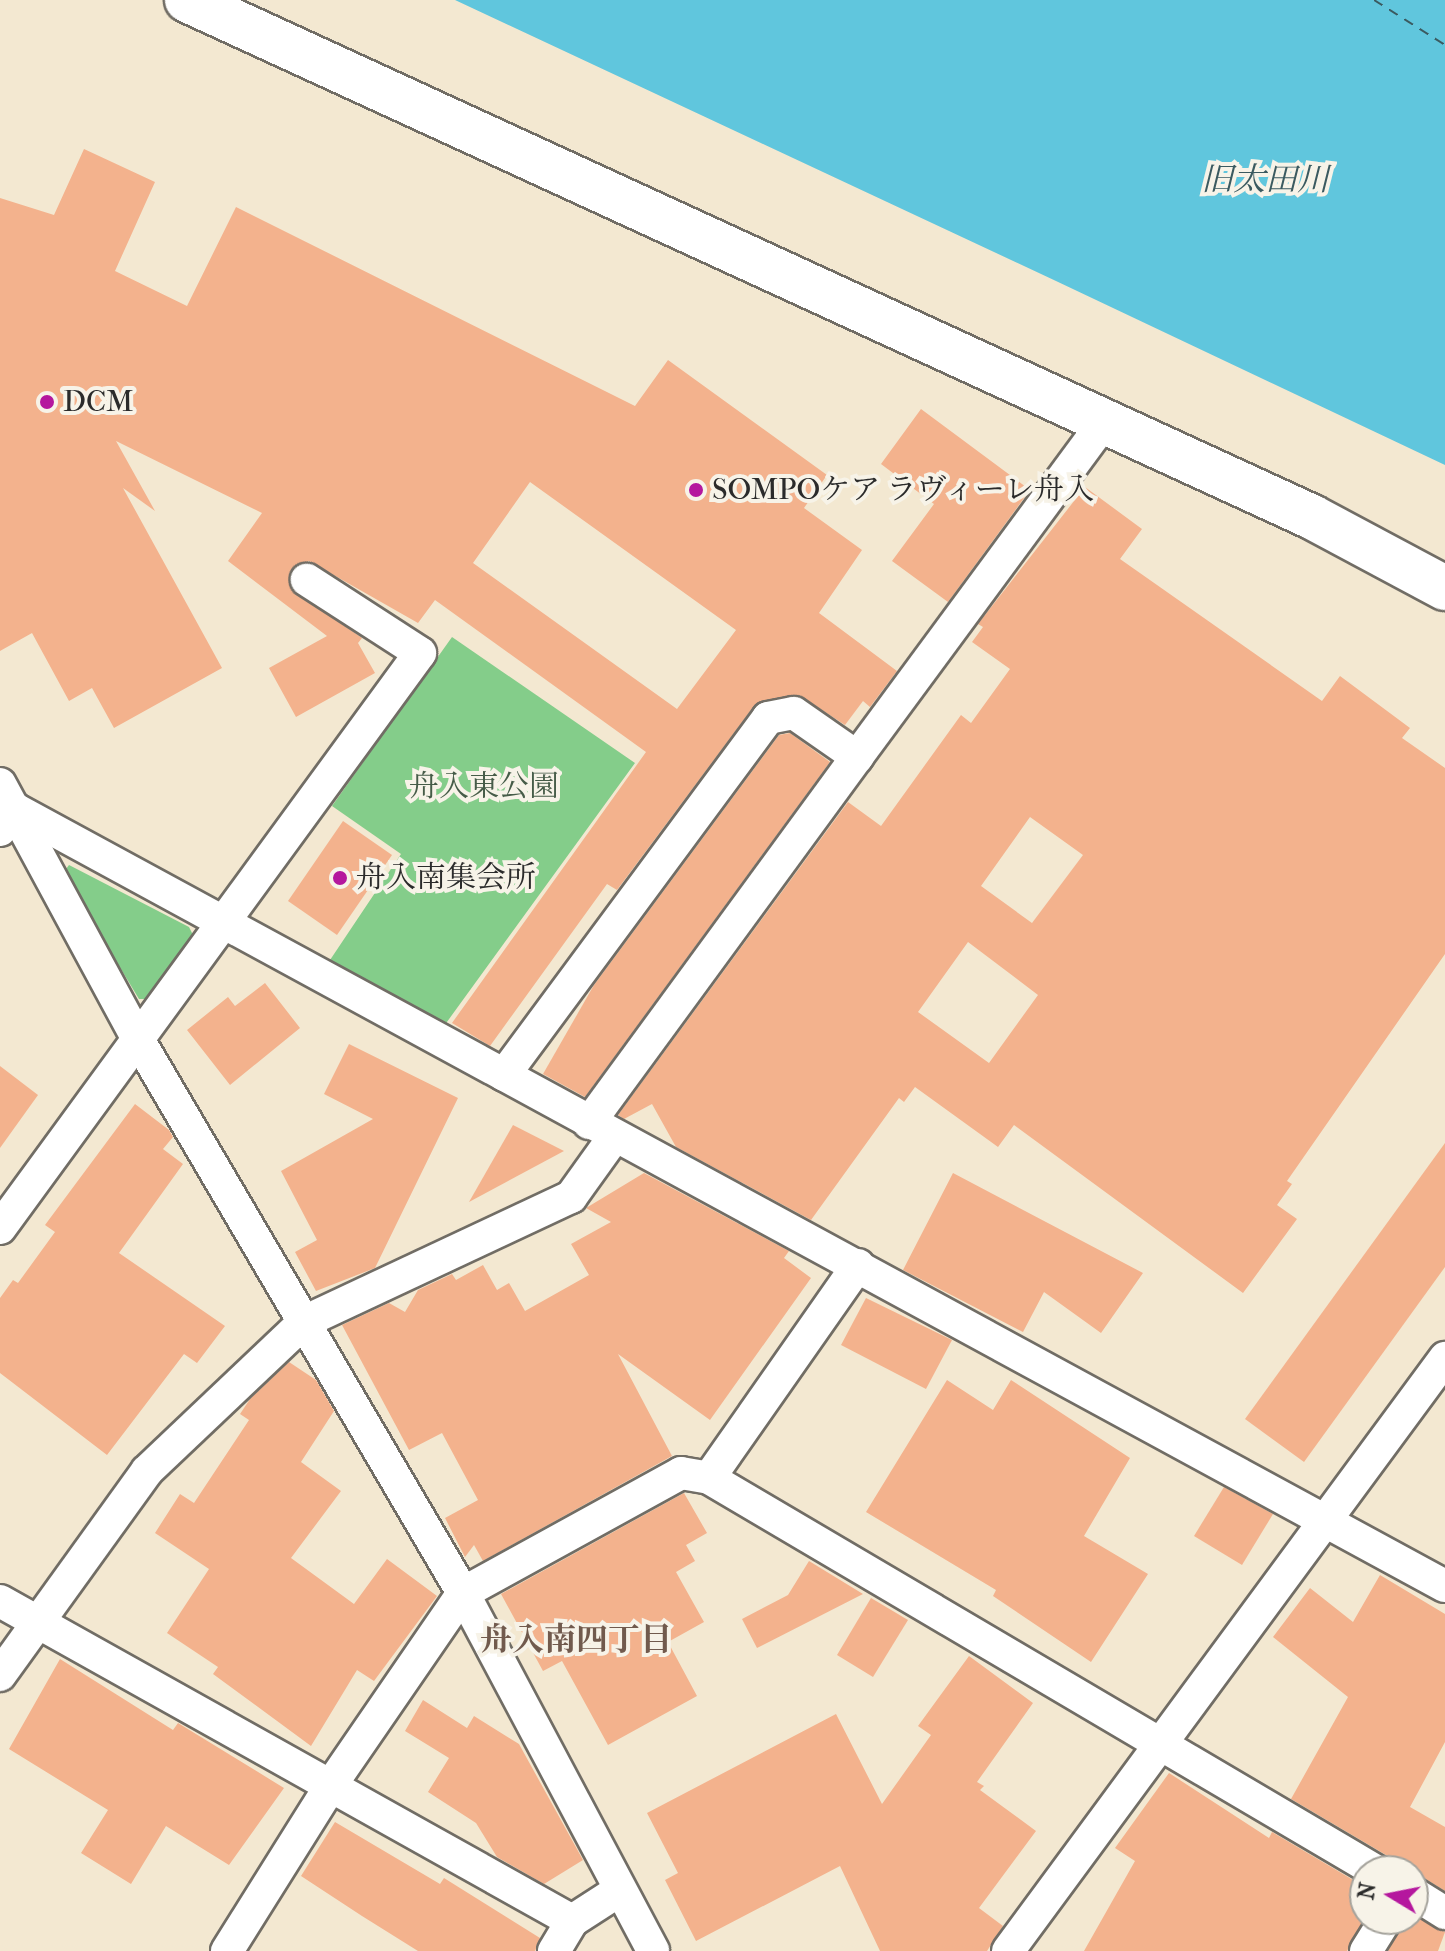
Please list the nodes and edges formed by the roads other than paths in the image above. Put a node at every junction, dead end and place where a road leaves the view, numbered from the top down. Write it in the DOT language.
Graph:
graph roads {
  1 [pos="187,0"];
  2 [pos="1105,421"];
  3 [pos="307,580"];
  4 [pos="1445,588"];
  5 [pos="857,757"];
  6 [pos="5,808"];
  7 [pos="226,921"];
  8 [pos="139,1041"];
  9 [pos="504,1075"];
  10 [pos="602,1130"];
  11 [pos="0,1228"];
  12 [pos="858,1265"];
  13 [pos="304,1322"];
  14 [pos="1445,1358"];
  15 [pos="709,1478"];
  16 [pos="1326,1520"];
  17 [pos="1445,1586"];
  18 [pos="463,1593"];
  19 [pos="0,1601"];
  20 [pos="34,1621"];
  21 [pos="0,1675"];
  22 [pos="1163,1742"];
  23 [pos="331,1785"];
  24 [pos="1350,1855"];
  25 [pos="620,1890"];
  26 [pos="572,1921"];
  27 [pos="227,1951"];
  28 [pos="554,1951"];
  29 [pos="653,1951"];
  30 [pos="1008,1951"];
  1 -- 2 [label="street"];
  2 -- 4 [label="street"];
  2 -- 5 [label="street"];
  3 -- 7 [label="street"];
  5 -- 9 [label="street"];
  5 -- 10 [label="street"];
  6 -- 7 [label="street"];
  6 -- 8 [label="street"];
  7 -- 8 [label="street"];
  7 -- 9 [label="street"];
  8 -- 11 [label="street"];
  8 -- 13 [label="street"];
  9 -- 10 [label="street"];
  10 -- 12 [label="street"];
  10 -- 13 [label="street"];
  12 -- 15 [label="street"];
  12 -- 16 [label="street"];
  13 -- 18 [label="street"];
  13 -- 20 [label="street"];
  14 -- 16 [label="street"];
  15 -- 18 [label="street"];
  15 -- 22 [label="street"];
  16 -- 17 [label="street"];
  16 -- 22 [label="street"];
  18 -- 23 [label="street"];
  18 -- 25 [label="street"];
  19 -- 20 [label="street"];
  20 -- 21 [label="street"];
  20 -- 23 [label="street"];
  22 -- 24 [label="street"];
  22 -- 30 [label="street"];
  23 -- 26 [label="street"];
  23 -- 27 [label="street"];
  25 -- 26 [label="street"];
  25 -- 29 [label="street"];
  26 -- 28 [label="street"];
}
